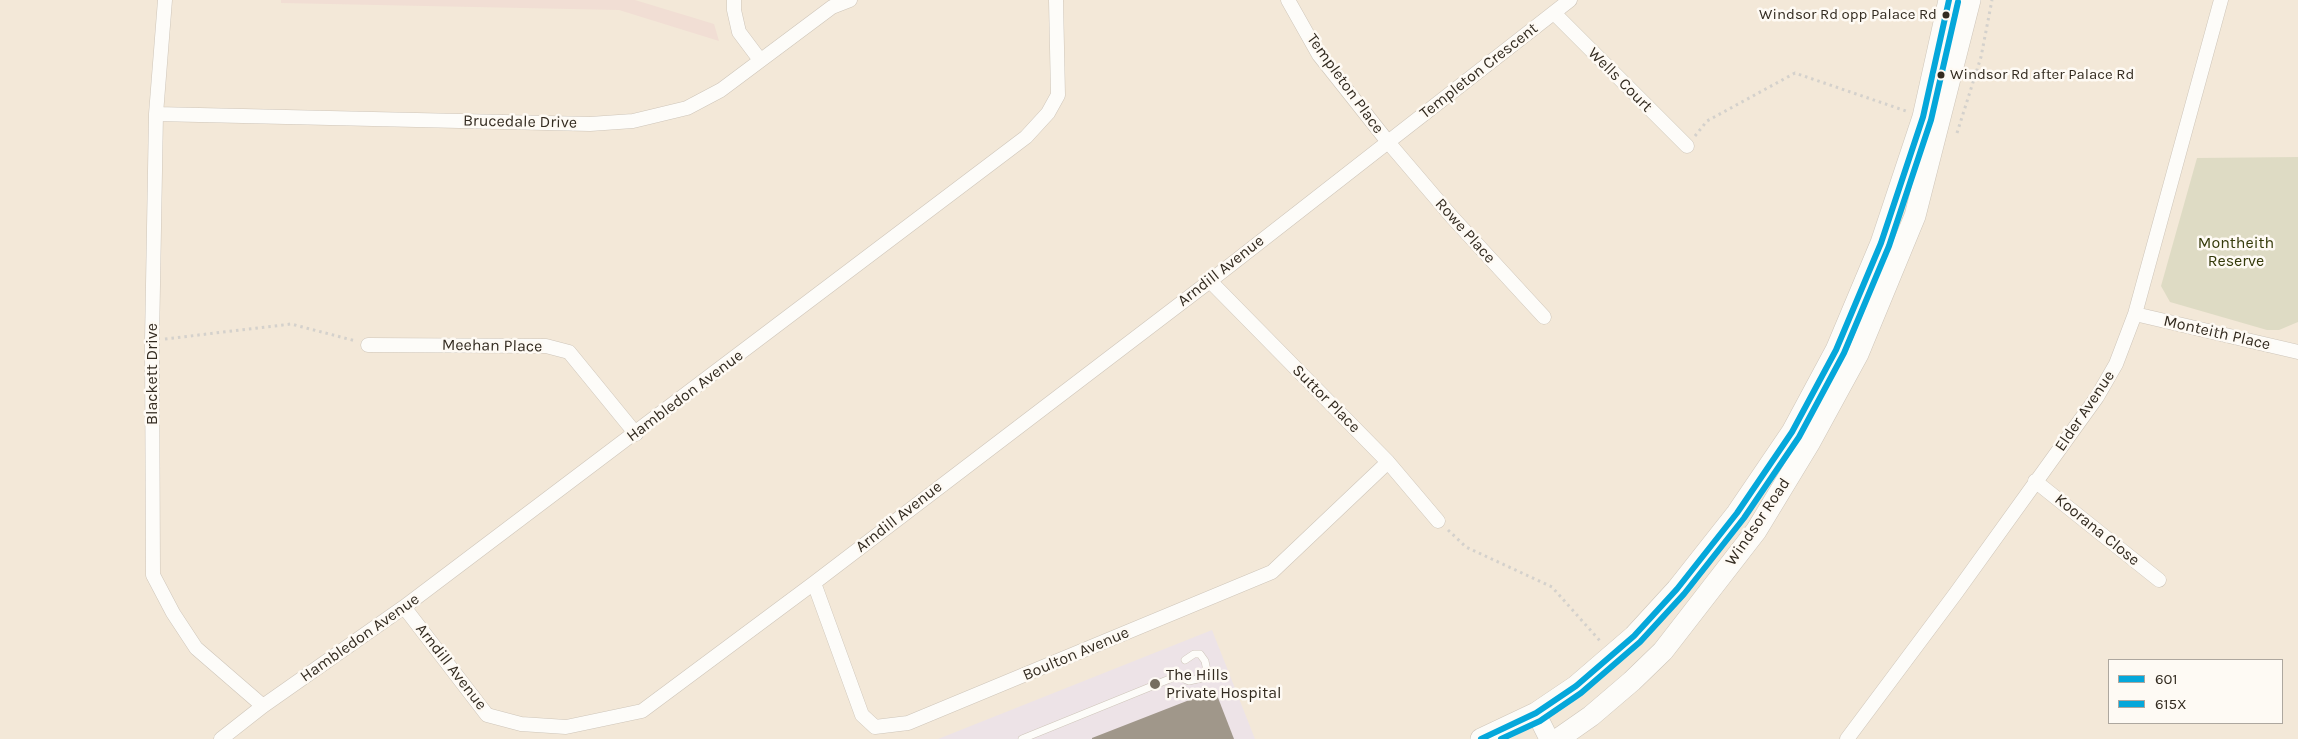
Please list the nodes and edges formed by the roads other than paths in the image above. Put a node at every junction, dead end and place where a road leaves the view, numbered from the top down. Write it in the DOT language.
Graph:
graph roads {
  1 [pos="164,0"];
  2 [pos="734,0"];
  3 [pos="850,0"];
  4 [pos="1056,0"];
  5 [pos="1288,0"];
  6 [pos="1570,0"];
  7 [pos="1949,0"];
  8 [pos="1970,0"];
  9 [pos="2221,0"];
  10 [pos="1554,13"];
  11 [pos="760,60"];
  12 [pos="156,114"];
  13 [pos="1388,142"];
  14 [pos="1687,146"];
  15 [pos="1210,281"];
  16 [pos="2135,314"];
  17 [pos="1544,317"];
  18 [pos="368,345"];
  19 [pos="2298,352"];
  20 [pos="636,434"];
  21 [pos="1388,462"];
  22 [pos="2035,481"];
  23 [pos="1438,521"];
  24 [pos="2159,580"];
  25 [pos="814,583"];
  26 [pos="404,607"];
  27 [pos="1185,660"];
  28 [pos="263,706"];
  29 [pos="1536,713"];
  30 [pos="221,739"];
  31 [pos="1022,739"];
  32 [pos="1481,739"];
  33 [pos="1549,739"];
  34 [pos="1558,739"];
  35 [pos="1847,739"];
  1 -- 12 [label="street, Blackett Drive"];
  2 -- 11 [label="street"];
  3 -- 11 [label="street, Brucedale Drive"];
  4 -- 20 [label="street, Hambledon Avenue"];
  5 -- 13 [label="street, Templeton Place"];
  6 -- 10 [label="street, Templeton Crescent"];
  7 -- 29 [label="main road, Windsor Road"];
  8 -- 34 [label="main road, Windsor Road"];
  9 -- 16 [label="street, Elder Avenue"];
  10 -- 13 [label="street, Templeton Crescent"];
  10 -- 14 [label="street, Wells Court"];
  11 -- 12 [label="street, Brucedale Drive"];
  12 -- 28 [label="street, Blackett Drive"];
  13 -- 15 [label="street, Arndill Avenue"];
  13 -- 17 [label="street, Rowe Place"];
  15 -- 21 [label="street, Suttor Place"];
  15 -- 25 [label="street, Arndill Avenue"];
  16 -- 19 [label="street, Monteith Place"];
  16 -- 22 [label="street, Elder Avenue"];
  18 -- 20 [label="street, Meehan Place"];
  20 -- 26 [label="street, Hambledon Avenue"];
  21 -- 23 [label="street, Suttor Place"];
  21 -- 25 [label="street, Boulton Avenue"];
  22 -- 24 [label="street, Koorana Close"];
  22 -- 35 [label="street, Elder Avenue"];
  25 -- 26 [label="street, Arndill Avenue"];
  26 -- 28 [label="street, Hambledon Avenue"];
  27 -- 31 [label="lane"];
  28 -- 30 [label="street, Hambledon Avenue"];
  29 -- 32 [label="main road, Windsor Road"];
  29 -- 33 [label="main road"];
}
